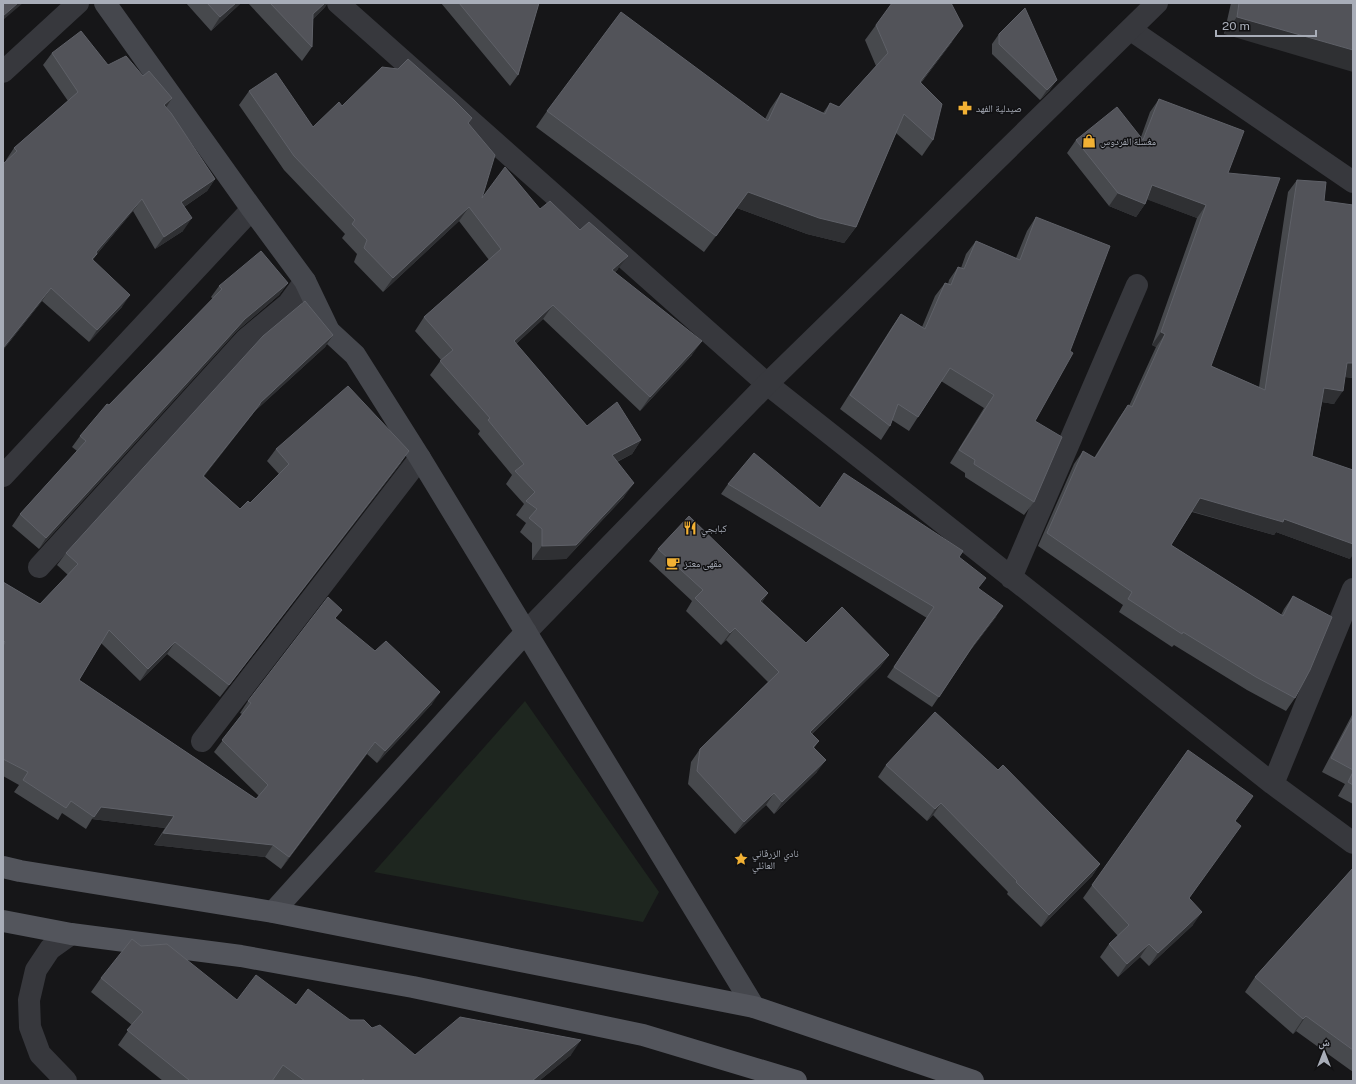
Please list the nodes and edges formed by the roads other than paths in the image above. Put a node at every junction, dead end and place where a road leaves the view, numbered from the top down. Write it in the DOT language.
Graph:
graph roads {
  1 [pos="78,3"];
  2 [pos="105,3"];
  3 [pos="338,3"];
  4 [pos="1157,3"];
  5 [pos="1131,30"];
  6 [pos="3,72"];
  7 [pos="1353,182"];
  8 [pos="252,209"];
  9 [pos="305,281"];
  10 [pos="1138,285"];
  11 [pos="766,384"];
  12 [pos="420,458"];
  13 [pos="3,476"];
  14 [pos="39,567"];
  15 [pos="1012,578"];
  16 [pos="1353,589"];
  17 [pos="526,632"];
  18 [pos="202,741"];
  19 [pos="1273,784"];
  20 [pos="1353,843"];
  21 [pos="3,867"];
  22 [pos="273,912"];
  23 [pos="3,921"];
  24 [pos="71,934"];
  25 [pos="754,1007"];
  26 [pos="66,1081"];
  27 [pos="796,1081"];
  28 [pos="972,1081"];
  1 -- 6 [label="street"];
  2 -- 8 [label="main road"];
  3 -- 11 [label="street"];
  4 -- 5 [label="street"];
  5 -- 7 [label="street"];
  5 -- 11 [label="street"];
  8 -- 9 [label="main road"];
  8 -- 13 [label="street"];
  9 -- 12 [label="main road"];
  9 -- 14 [label="street"];
  10 -- 15 [label="street"];
  11 -- 15 [label="street"];
  11 -- 17 [label="street"];
  12 -- 17 [label="main road"];
  12 -- 18 [label="street"];
  15 -- 19 [label="street"];
  16 -- 19 [label="street"];
  17 -- 22 [label="main road"];
  17 -- 25 [label="main road"];
  19 -- 20 [label="street"];
  21 -- 22 [label="main road"];
  22 -- 25 [label="main road"];
  23 -- 24 [label="main road"];
  24 -- 26 [label="street"];
  24 -- 27 [label="main road"];
  25 -- 28 [label="main road"];
}
